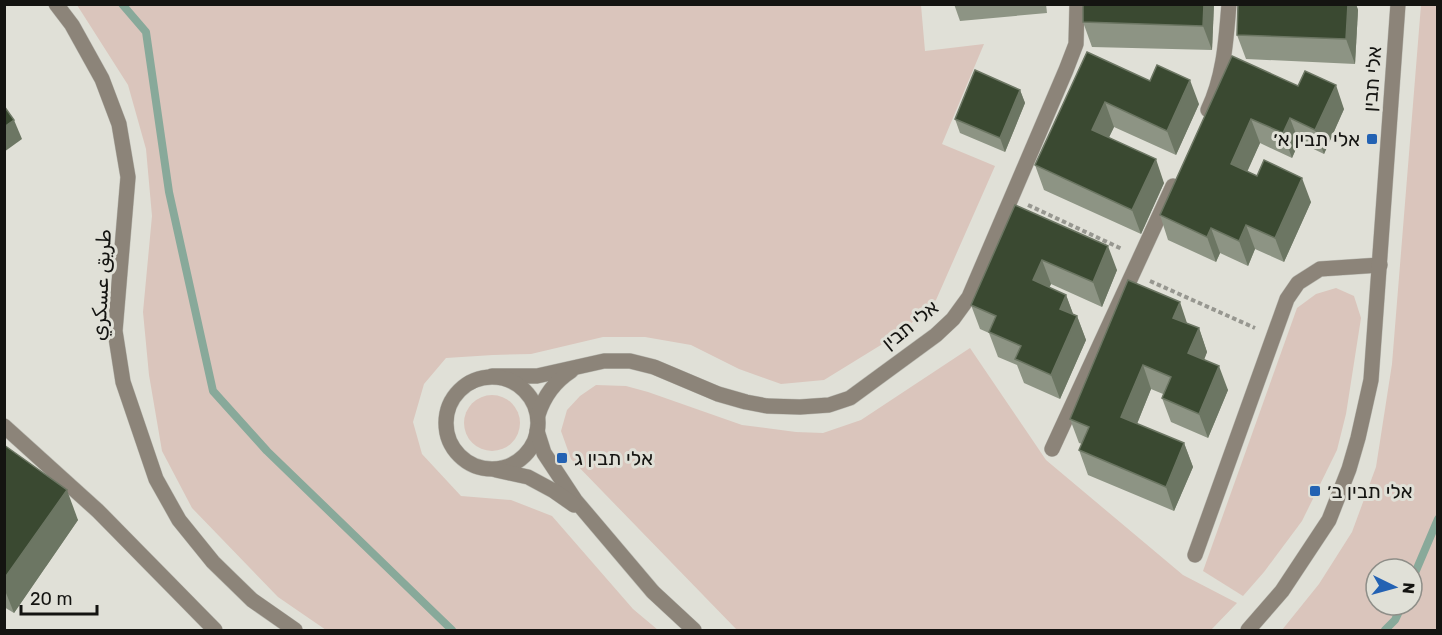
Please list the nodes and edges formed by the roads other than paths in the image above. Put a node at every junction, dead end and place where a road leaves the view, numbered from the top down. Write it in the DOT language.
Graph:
graph roads {
  1 [pos="56,4"];
  2 [pos="1077,4"];
  3 [pos="1230,4"];
  4 [pos="1398,4"];
  5 [pos="1200,127"];
  6 [pos="1180,171"];
  7 [pos="1380,265"];
  8 [pos="575,368"];
  9 [pos="492,376"];
  10 [pos="538,415"];
  11 [pos="4,426"];
  12 [pos="537,432"];
  13 [pos="1052,448"];
  14 [pos="492,470"];
  15 [pos="586,514"];
  16 [pos="1195,555"];
  17 [pos="215,630"];
  18 [pos="295,630"];
  19 [pos="694,630"];
  20 [pos="1248,630"];
  1 -- 18 [label="street, طريق عسكري"];
  2 -- 8 [label="street, אלי תבין"];
  3 -- 5 [label="street"];
  4 -- 7 [label="street, אלי תבין"];
  6 -- 13 [label="street"];
  7 -- 16 [label="street"];
  7 -- 20 [label="street, אלי תבין"];
  8 -- 9 [label="street, אלי תבין"];
  8 -- 10 [label="street, אלי תבין"];
  9 -- 10 [label="street"];
  9 -- 14 [label="street"];
  10 -- 12 [label="street"];
  11 -- 17 [label="street"];
  12 -- 14 [label="street"];
  12 -- 15 [label="street"];
  14 -- 15 [label="street"];
  15 -- 19 [label="street"];
}
